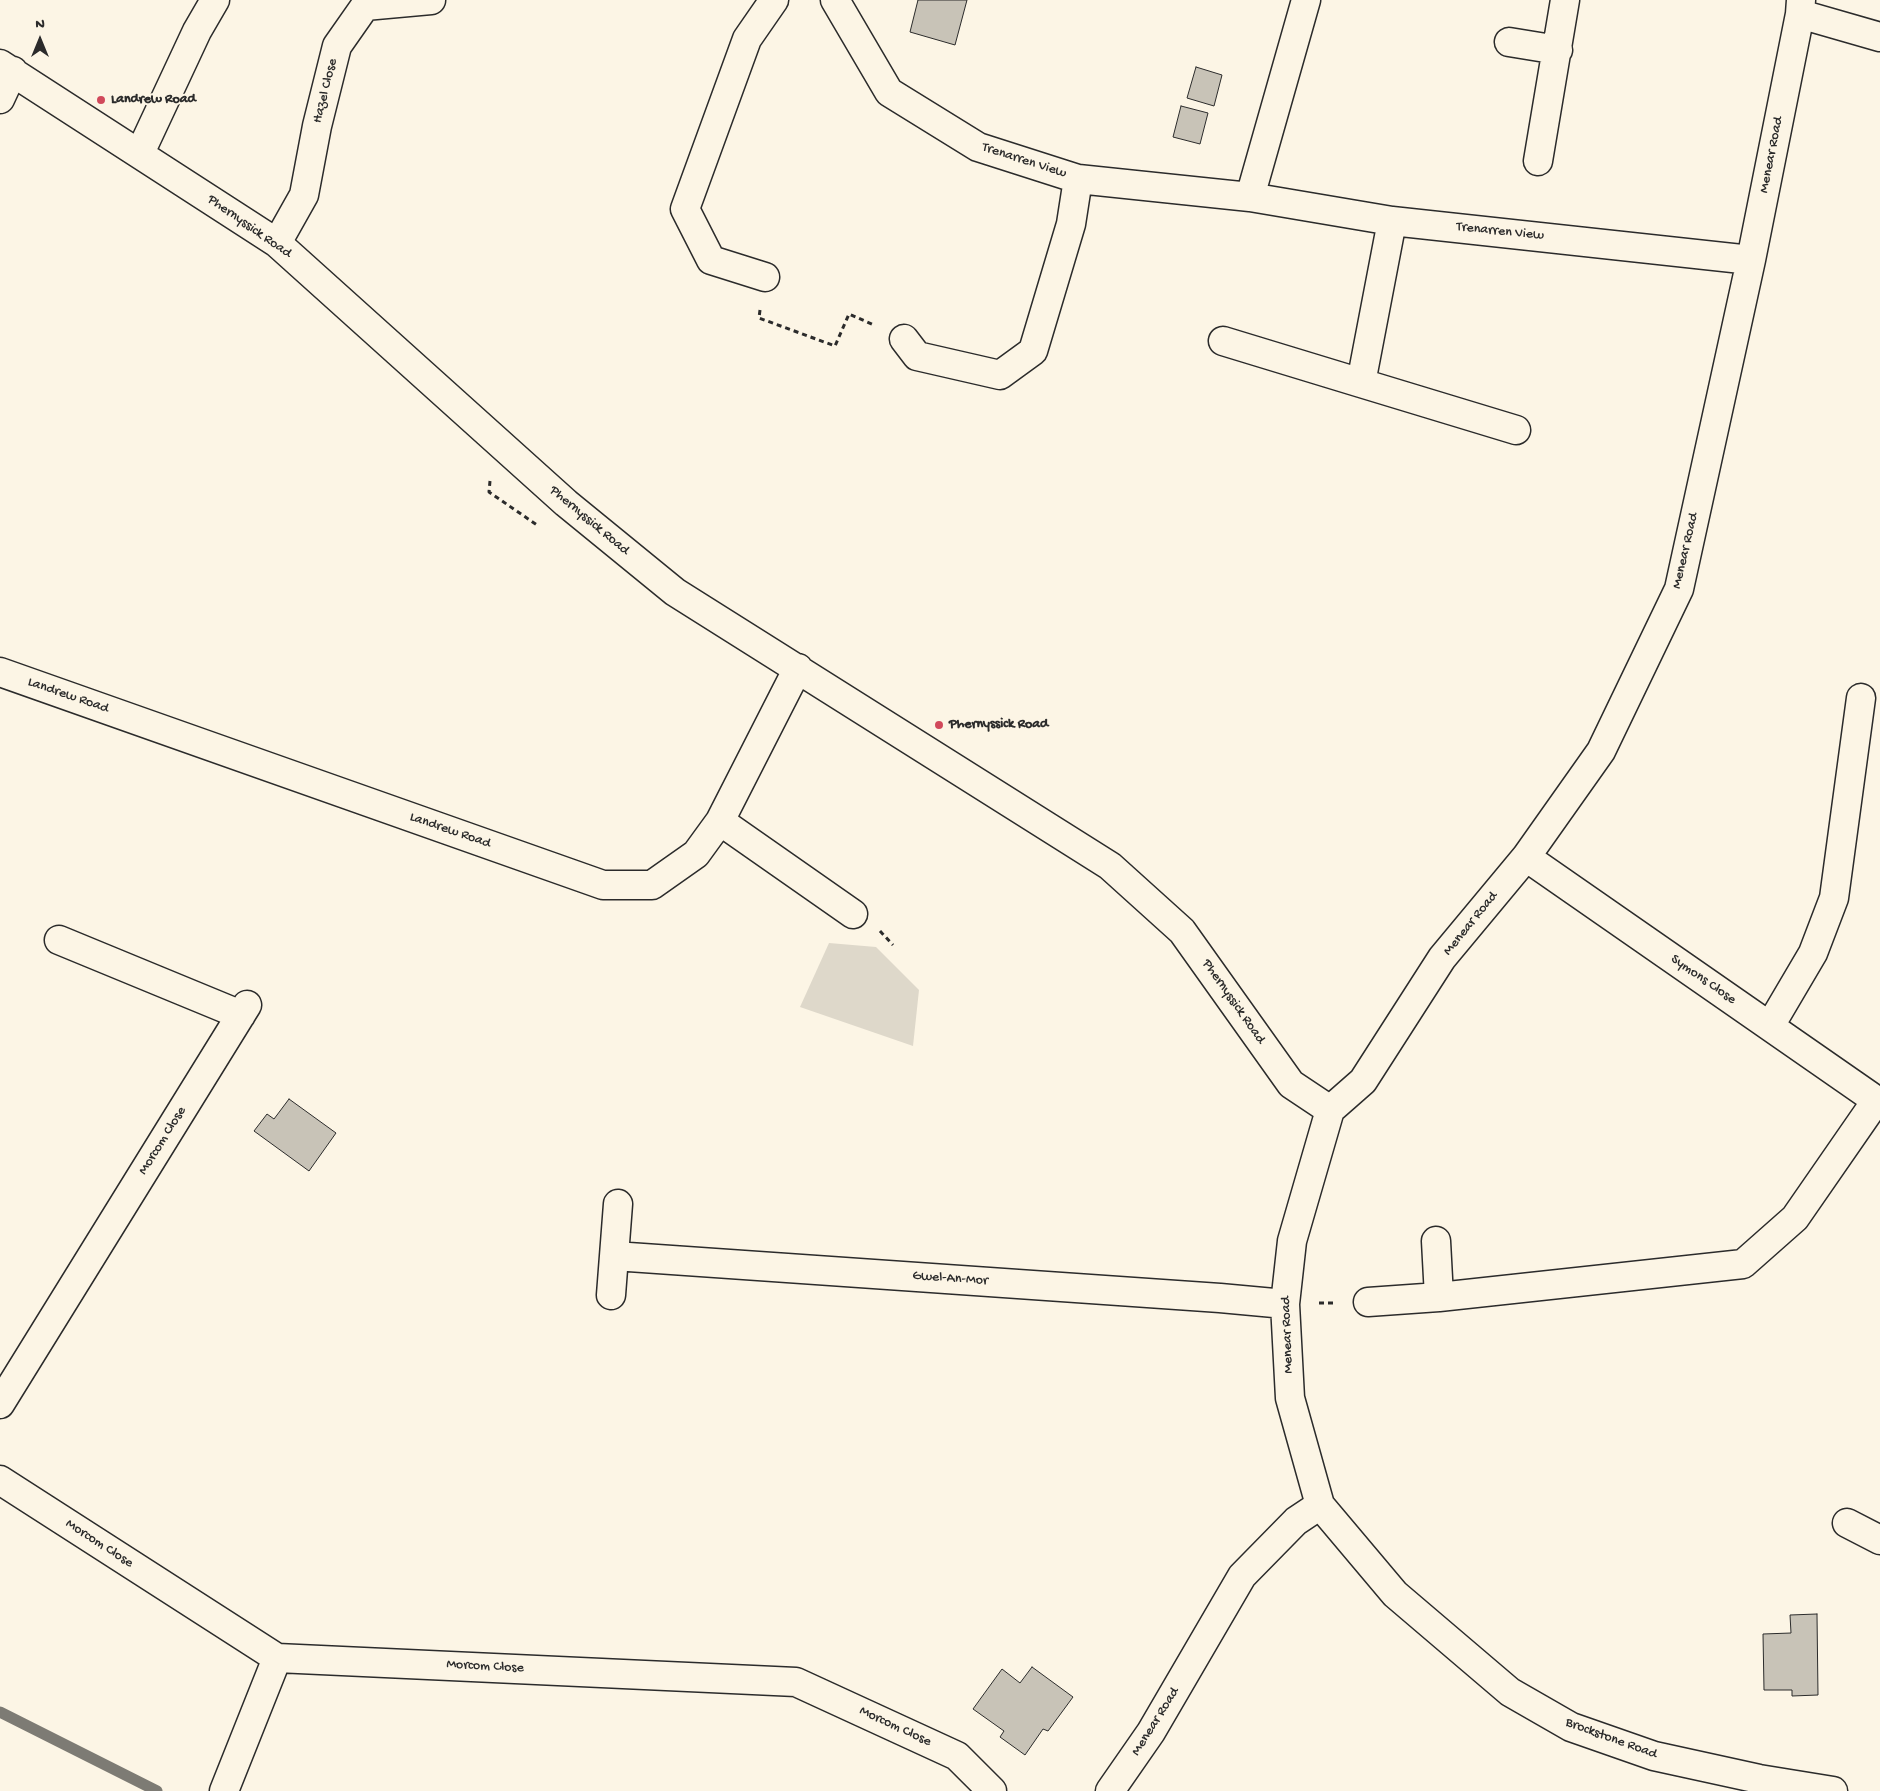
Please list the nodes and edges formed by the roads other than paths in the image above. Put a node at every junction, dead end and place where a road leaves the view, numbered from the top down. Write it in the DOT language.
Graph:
graph roads {
  1 [pos="215,0"];
  2 [pos="431,0"];
  3 [pos="774,0"];
  4 [pos="836,0"];
  5 [pos="1306,0"];
  6 [pos="1565,0"];
  7 [pos="1801,7"];
  8 [pos="1880,37"];
  9 [pos="1509,42"];
  10 [pos="1558,50"];
  11 [pos="6,67"];
  12 [pos="0,99"];
  13 [pos="140,153"];
  14 [pos="1538,161"];
  15 [pos="1078,179"];
  16 [pos="1250,197"];
  17 [pos="1392,221"];
  18 [pos="277,243"];
  19 [pos="1751,260"];
  20 [pos="765,277"];
  21 [pos="904,339"];
  22 [pos="1223,341"];
  23 [pos="1361,383"];
  24 [pos="1516,430"];
  25 [pos="798,668"];
  26 [pos="0,672"];
  27 [pos="1860,698"];
  28 [pos="720,821"];
  29 [pos="1526,857"];
  30 [pos="853,914"];
  31 [pos="59,940"];
  32 [pos="1770,1026"];
  33 [pos="1878,1102"];
  34 [pos="1330,1110"];
  35 [pos="618,1204"];
  36 [pos="1436,1241"];
  37 [pos="614,1256"];
  38 [pos="611,1295"];
  39 [pos="1439,1296"];
  40 [pos="1368,1302"];
  41 [pos="1285,1304"];
  42 [pos="0,1404"];
  43 [pos="0,1480"];
  44 [pos="1320,1506"];
  45 [pos="1847,1523"];
  46 [pos="1880,1540"];
  47 [pos="277,1658"];
  48 [pos="224,1791"];
  49 [pos="992,1791"];
  50 [pos="1110,1791"];
  51 [pos="1833,1791"];
  1 -- 13 [label="street"];
  2 -- 18 [label="street, Hazel Close"];
  3 -- 20 [label="street"];
  4 -- 15 [label="street, Trenarren View"];
  5 -- 16 [label="street"];
  6 -- 10 [label="street"];
  7 -- 8 [label="street"];
  7 -- 19 [label="street, Menear Road"];
  9 -- 10 [label="street"];
  10 -- 14 [label="street"];
  11 -- 12 [label="street"];
  11 -- 13 [label="street, Phernyssick Road"];
  13 -- 18 [label="street, Phernyssick Road"];
  15 -- 16 [label="street, Trenarren View"];
  15 -- 21 [label="street"];
  16 -- 17 [label="street, Trenarren View"];
  17 -- 19 [label="street, Trenarren View"];
  17 -- 23 [label="street"];
  18 -- 25 [label="street, Phernyssick Road"];
  19 -- 29 [label="street, Menear Road"];
  22 -- 23 [label="street"];
  23 -- 24 [label="street"];
  25 -- 28 [label="street, Landrew Road"];
  25 -- 34 [label="street, Phernyssick Road"];
  26 -- 28 [label="street, Landrew Road"];
  27 -- 32 [label="street"];
  28 -- 30 [label="street"];
  29 -- 32 [label="street, Symons Close"];
  29 -- 34 [label="street, Menear Road"];
  31 -- 42 [label="street, Morcom Close"];
  32 -- 33 [label="street, Symons Close"];
  33 -- 39 [label="street"];
  34 -- 41 [label="street, Menear Road"];
  35 -- 37 [label="street"];
  36 -- 39 [label="street"];
  37 -- 38 [label="street"];
  37 -- 41 [label="street, Gwel-An-Mor"];
  39 -- 40 [label="street"];
  41 -- 44 [label="street, Menear Road"];
  43 -- 47 [label="street, Morcom Close"];
  44 -- 50 [label="street, Menear Road"];
  44 -- 51 [label="street, Brockstone Road"];
  45 -- 46 [label="street"];
  47 -- 48 [label="street"];
  47 -- 49 [label="street, Morcom Close"];
}
